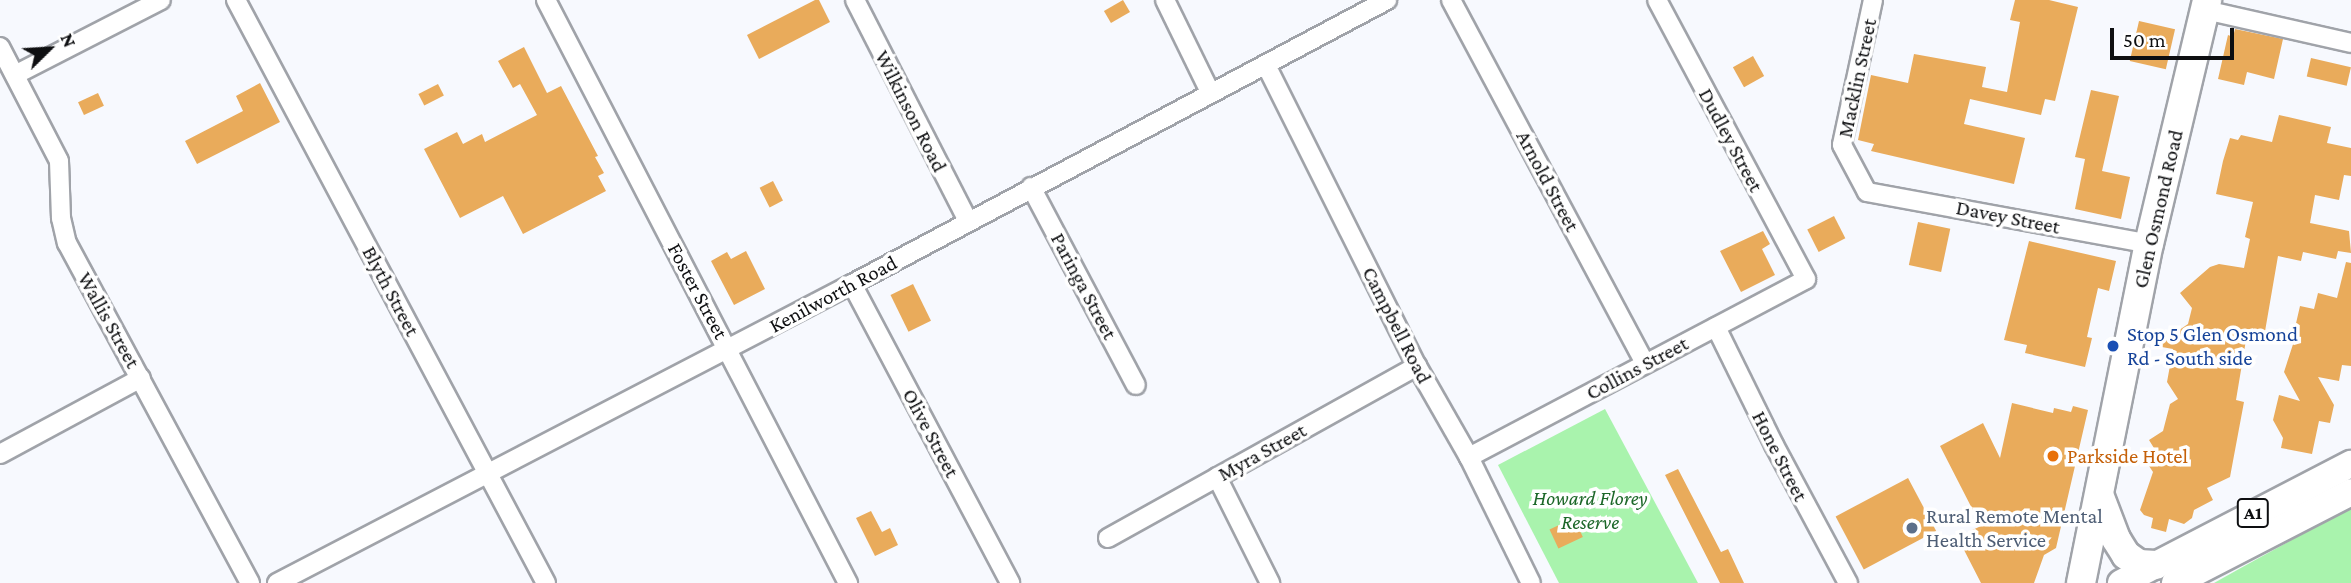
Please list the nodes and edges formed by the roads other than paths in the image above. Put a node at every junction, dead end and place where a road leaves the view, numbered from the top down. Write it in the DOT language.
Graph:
graph roads {
  1 [pos="161,0"];
  2 [pos="236,0"];
  3 [pos="546,0"];
  4 [pos="855,0"];
  5 [pos="1165,0"];
  6 [pos="1387,0"];
  7 [pos="1451,0"];
  8 [pos="1657,0"];
  9 [pos="1873,0"];
  10 [pos="2206,5"];
  11 [pos="2351,43"];
  12 [pos="0,47"];
  13 [pos="1266,65"];
  14 [pos="15,75"];
  15 [pos="1210,92"];
  16 [pos="1031,187"];
  17 [pos="1867,192"];
  18 [pos="968,221"];
  19 [pos="2149,244"];
  20 [pos="1806,279"];
  21 [pos="852,284"];
  22 [pos="1716,327"];
  23 [pos="728,349"];
  24 [pos="1645,363"];
  25 [pos="1417,366"];
  26 [pos="141,378"];
  27 [pos="1136,385"];
  28 [pos="0,454"];
  29 [pos="1469,457"];
  30 [pos="2351,464"];
  31 [pos="488,472"];
  32 [pos="1217,477"];
  33 [pos="2351,492"];
  34 [pos="2100,497"];
  35 [pos="1108,538"];
  36 [pos="2166,574"];
  37 [pos="250,583"];
  38 [pos="277,583"];
  39 [pos="546,583"];
  40 [pos="848,583"];
  41 [pos="1010,583"];
  42 [pos="1270,583"];
  43 [pos="1531,583"];
  44 [pos="1848,583"];
  45 [pos="2081,583"];
  46 [pos="2121,583"];
  1 -- 14 [label="street"];
  2 -- 31 [label="street, Blyth Street"];
  3 -- 23 [label="street, Foster Street"];
  4 -- 18 [label="street, Wilkinson Road"];
  5 -- 15 [label="street"];
  6 -- 13 [label="street, Kenilworth Road"];
  7 -- 24 [label="street, Arnold Street"];
  8 -- 20 [label="street, Dudley Street"];
  9 -- 17 [label="street, Macklin Street"];
  10 -- 11 [label="street"];
  10 -- 19 [label="highway, Glen Osmond Road"];
  12 -- 14 [label="street, Wallis Street"];
  13 -- 15 [label="street, Kenilworth Road"];
  13 -- 25 [label="street, Campbell Road"];
  14 -- 26 [label="street, Wallis Street"];
  15 -- 16 [label="street, Kenilworth Road"];
  16 -- 18 [label="street, Kenilworth Road"];
  16 -- 27 [label="street, Paringa Street"];
  17 -- 19 [label="street, Davey Street"];
  18 -- 21 [label="street, Kenilworth Road"];
  19 -- 34 [label="highway, Glen Osmond Road"];
  20 -- 22 [label="street, Collins Street"];
  21 -- 23 [label="street, Kenilworth Road"];
  21 -- 41 [label="street, Olive Street"];
  22 -- 24 [label="street, Collins Street"];
  22 -- 44 [label="street, Hone Street"];
  23 -- 31 [label="street, Kenilworth Road"];
  23 -- 40 [label="street, Foster Street"];
  24 -- 29 [label="street, Collins Street"];
  25 -- 29 [label="street, Campbell Road"];
  25 -- 32 [label="street, Myra Street"];
  26 -- 28 [label="street"];
  26 -- 37 [label="street, Wallis Street"];
  29 -- 43 [label="street, Campbell Road"];
  30 -- 36 [label="main road, A1"];
  31 -- 38 [label="street, Kenilworth Road"];
  31 -- 39 [label="street, Blyth Street"];
  32 -- 35 [label="street, Myra Street"];
  32 -- 42 [label="street"];
  33 -- 36 [label="main road, A1"];
  34 -- 36 [label="highway"];
  34 -- 45 [label="highway, Glen Osmond Road"];
  36 -- 46 [label="main road, A1"];
}
